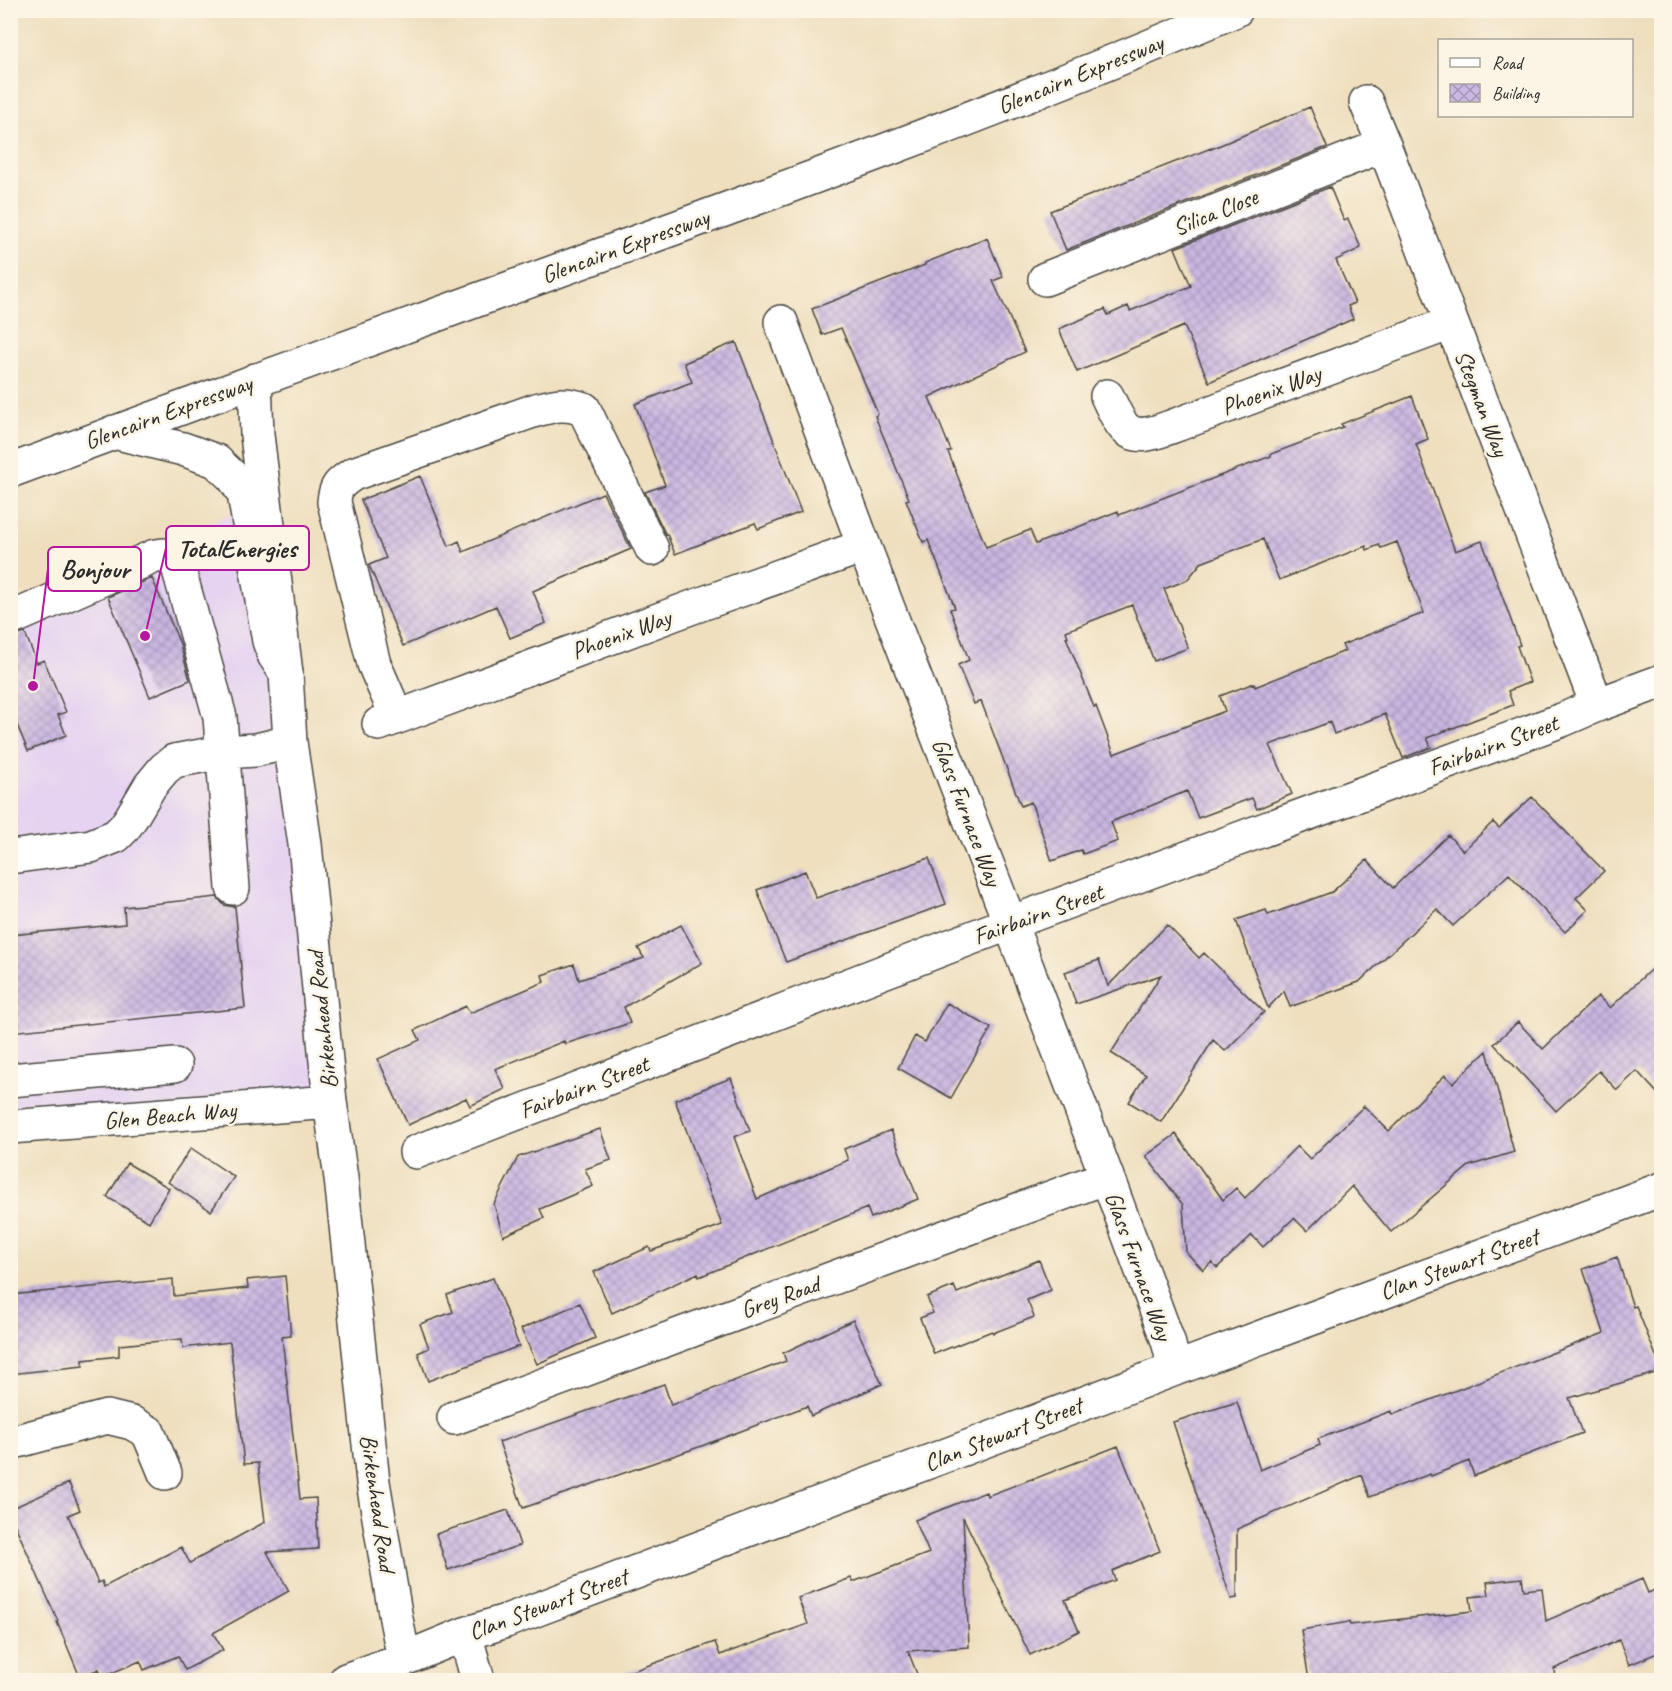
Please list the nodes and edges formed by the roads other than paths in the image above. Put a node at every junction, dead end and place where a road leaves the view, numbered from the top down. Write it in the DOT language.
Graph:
graph roads {
  1 [pos="1236,10"];
  2 [pos="1366,102"];
  3 [pos="1384,145"];
  4 [pos="1045,279"];
  5 [pos="781,322"];
  6 [pos="1451,322"];
  7 [pos="255,380"];
  8 [pos="1107,396"];
  9 [pos="114,432"];
  10 [pos="10,471"];
  11 [pos="864,546"];
  12 [pos="652,549"];
  13 [pos="10,619"];
  14 [pos="286,673"];
  15 [pos="1662,681"];
  16 [pos="1597,705"];
  17 [pos="290,742"];
  18 [pos="223,752"];
  19 [pos="10,856"];
  20 [pos="233,888"];
  21 [pos="1011,923"];
  22 [pos="175,1065"];
  23 [pos="10,1080"];
  24 [pos="330,1102"];
  25 [pos="10,1127"];
  26 [pos="416,1152"];
  27 [pos="1107,1177"];
  28 [pos="1662,1189"];
  29 [pos="1175,1369"];
  30 [pos="454,1418"];
  31 [pos="10,1443"];
  32 [pos="165,1473"];
  33 [pos="465,1634"];
  34 [pos="405,1659"];
  35 [pos="346,1680"];
  36 [pos="478,1680"];
  1 -- 7 [label="street, Glencairn Expressway"];
  2 -- 3 [label="street, Stegman Way"];
  3 -- 4 [label="street, Silica Close"];
  3 -- 6 [label="street, Stegman Way"];
  5 -- 11 [label="street, Glass Furnace Way"];
  6 -- 8 [label="street, Phoenix Way"];
  6 -- 16 [label="street, Stegman Way"];
  7 -- 9 [label="street, Glencairn Expressway"];
  7 -- 14 [label="street, Birkenhead Road"];
  9 -- 10 [label="street, Glencairn Expressway"];
  9 -- 14 [label="street"];
  11 -- 12 [label="street, Phoenix Way"];
  11 -- 21 [label="street, Glass Furnace Way"];
  13 -- 18 [label="street"];
  14 -- 17 [label="street, Birkenhead Road"];
  15 -- 16 [label="street, Fairbairn Street"];
  16 -- 21 [label="street, Fairbairn Street"];
  17 -- 18 [label="street"];
  17 -- 24 [label="street, Birkenhead Road"];
  18 -- 19 [label="street"];
  18 -- 20 [label="street"];
  21 -- 26 [label="street, Fairbairn Street"];
  21 -- 27 [label="street, Glass Furnace Way"];
  22 -- 23 [label="street"];
  24 -- 25 [label="street, Glen Beach Way"];
  24 -- 34 [label="street, Birkenhead Road"];
  27 -- 29 [label="street, Glass Furnace Way"];
  27 -- 30 [label="street, Grey Road"];
  28 -- 29 [label="street, Clan Stewart Street"];
  29 -- 33 [label="street, Clan Stewart Street"];
  31 -- 32 [label="street"];
  33 -- 34 [label="street, Clan Stewart Street"];
  33 -- 36 [label="street"];
  34 -- 35 [label="street, Clan Stewart Street"];
}
